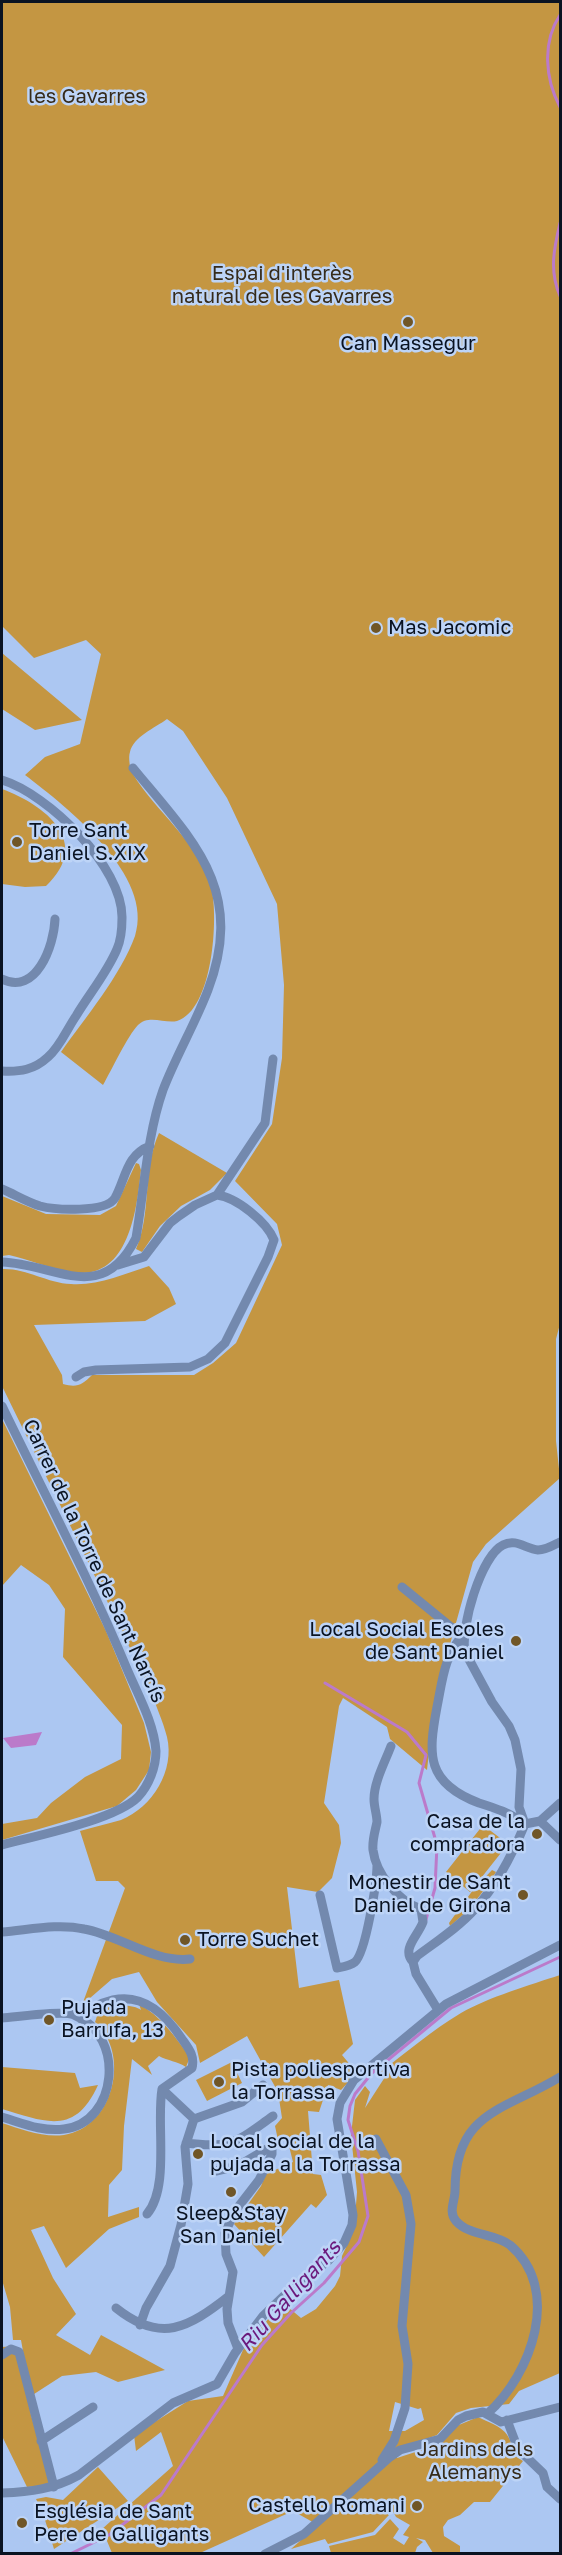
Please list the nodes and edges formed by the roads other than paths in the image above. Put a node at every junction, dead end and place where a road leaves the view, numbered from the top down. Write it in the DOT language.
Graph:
graph roads {
  1 [pos="133,768"];
  2 [pos="2,780"];
  3 [pos="55,919"];
  4 [pos="2,980"];
  5 [pos="273,1059"];
  6 [pos="2,1071"];
  7 [pos="150,1146"];
  8 [pos="2,1189"];
  9 [pos="217,1195"];
  10 [pos="2,1262"];
  11 [pos="118,1265"];
  12 [pos="76,1377"];
  13 [pos="2,1406"];
  14 [pos="561,1542"];
  15 [pos="402,1587"];
  16 [pos="465,1632"];
  17 [pos="390,1746"];
  18 [pos="561,1803"];
  19 [pos="540,1821"];
  20 [pos="525,1824"];
  21 [pos="561,1840"];
  22 [pos="2,1845"];
  23 [pos="377,1865"];
  24 [pos="320,1895"];
  25 [pos="2,1932"];
  26 [pos="561,1945"];
  27 [pos="190,1959"];
  28 [pos="413,1962"];
  29 [pos="438,2010"];
  30 [pos="2,2018"];
  31 [pos="81,2019"];
  32 [pos="561,2077"];
  33 [pos="264,2085"];
  34 [pos="162,2089"];
  35 [pos="273,2116"];
  36 [pos="2,2117"];
  37 [pos="194,2119"];
  38 [pos="376,2139"];
  39 [pos="186,2143"];
  40 [pos="216,2171"];
  41 [pos="147,2214"];
  42 [pos="229,2296"];
  43 [pos="116,2308"];
  44 [pos="140,2325"];
  45 [pos="238,2349"];
  46 [pos="2,2355"];
  47 [pos="93,2407"];
  48 [pos="561,2407"];
  49 [pos="488,2414"];
  50 [pos="507,2420"];
  51 [pos="41,2441"];
  52 [pos="380,2465"];
  53 [pos="54,2487"];
  54 [pos="2,2493"];
  55 [pos="561,2499"];
  56 [pos="265,2553"];
  1 -- 7 [label="street"];
  2 -- 6 [label="street"];
  3 -- 4 [label="street"];
  5 -- 9 [label="street"];
  7 -- 8 [label="street"];
  7 -- 11 [label="street"];
  9 -- 11 [label="street"];
  9 -- 12 [label="street"];
  10 -- 11 [label="street"];
  13 -- 22 [label="street, Carrer de la Torre de Sant Narcís"];
  14 -- 16 [label="street"];
  15 -- 16 [label="street"];
  16 -- 20 [label="street"];
  16 -- 20 [label="street"];
  17 -- 23 [label="street"];
  18 -- 19 [label="street"];
  19 -- 20 [label="street"];
  19 -- 21 [label="street"];
  20 -- 28 [label="street"];
  23 -- 24 [label="street"];
  23 -- 28 [label="street"];
  25 -- 27 [label="street"];
  26 -- 29 [label="street"];
  28 -- 29 [label="street"];
  29 -- 45 [label="street"];
  30 -- 31 [label="street"];
  31 -- 34 [label="street"];
  31 -- 36 [label="street"];
  32 -- 49 [label="street"];
  33 -- 37 [label="street"];
  34 -- 37 [label="street"];
  34 -- 41 [label="street"];
  35 -- 39 [label="street"];
  37 -- 39 [label="street"];
  38 -- 52 [label="street"];
  39 -- 44 [label="street"];
  40 -- 42 [label="street"];
  42 -- 44 [label="street"];
  42 -- 45 [label="street"];
  43 -- 44 [label="street"];
  45 -- 53 [label="street"];
  46 -- 51 [label="street"];
  47 -- 51 [label="street"];
  48 -- 50 [label="street"];
  49 -- 50 [label="street"];
  49 -- 52 [label="street"];
  50 -- 55 [label="street"];
  51 -- 53 [label="street"];
  52 -- 56 [label="street"];
  53 -- 54 [label="street"];
}
